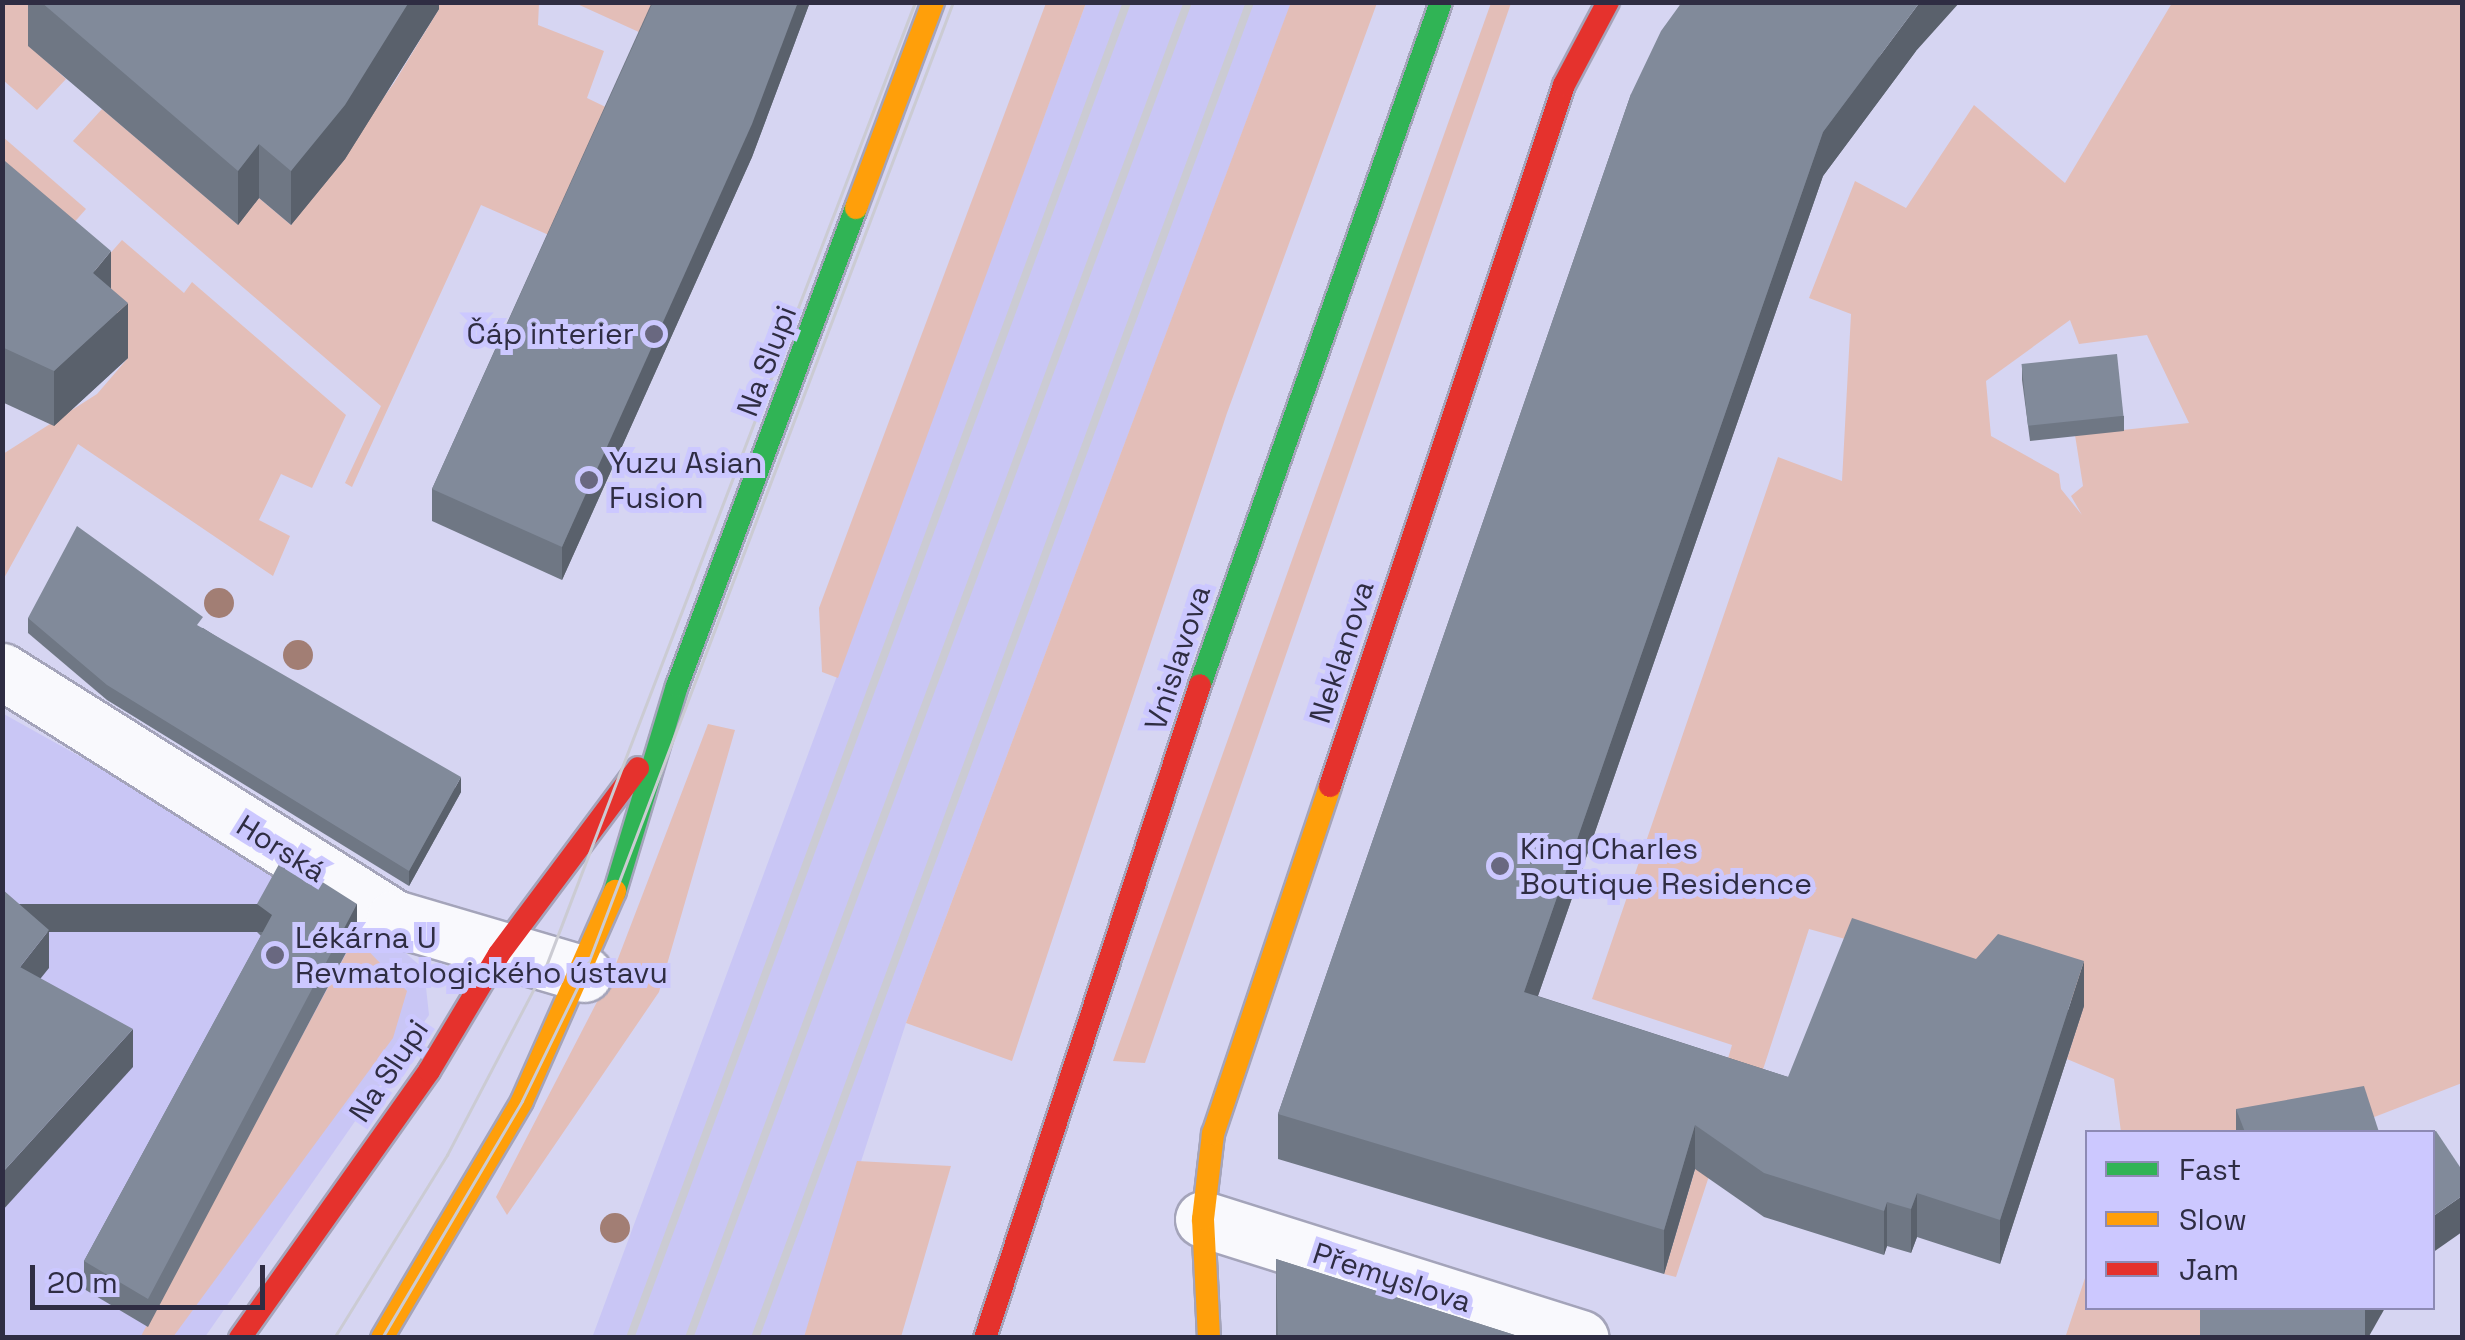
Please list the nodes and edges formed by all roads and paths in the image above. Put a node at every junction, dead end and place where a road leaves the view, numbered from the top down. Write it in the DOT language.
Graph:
graph roads {
  1 [pos="933,2"];
  2 [pos="1440,2"];
  3 [pos="1608,2"];
  4 [pos="2,671"];
  5 [pos="658,741"];
  6 [pos="499,954"];
  7 [pos="584,974"];
  8 [pos="1203,1219"];
  9 [pos="240,1338"];
  10 [pos="382,1338"];
  11 [pos="985,1338"];
  12 [pos="1209,1338"];
  13 [pos="1581,1338"];
  1 -- 5 [label="street, Na Slupi"];
  2 -- 11 [label="street, Vnislavova"];
  3 -- 8 [label="street, Neklanova"];
  4 -- 6 [label="street, Horská"];
  5 -- 6 [label="street, Na Slupi"];
  5 -- 7 [label="street, Na Slupi"];
  6 -- 7 [label="street, Horská"];
  6 -- 9 [label="street, Na Slupi"];
  7 -- 10 [label="street, Na Slupi"];
  8 -- 12 [label="street, Neklanova"];
  8 -- 13 [label="street, Přemyslova"];
}
